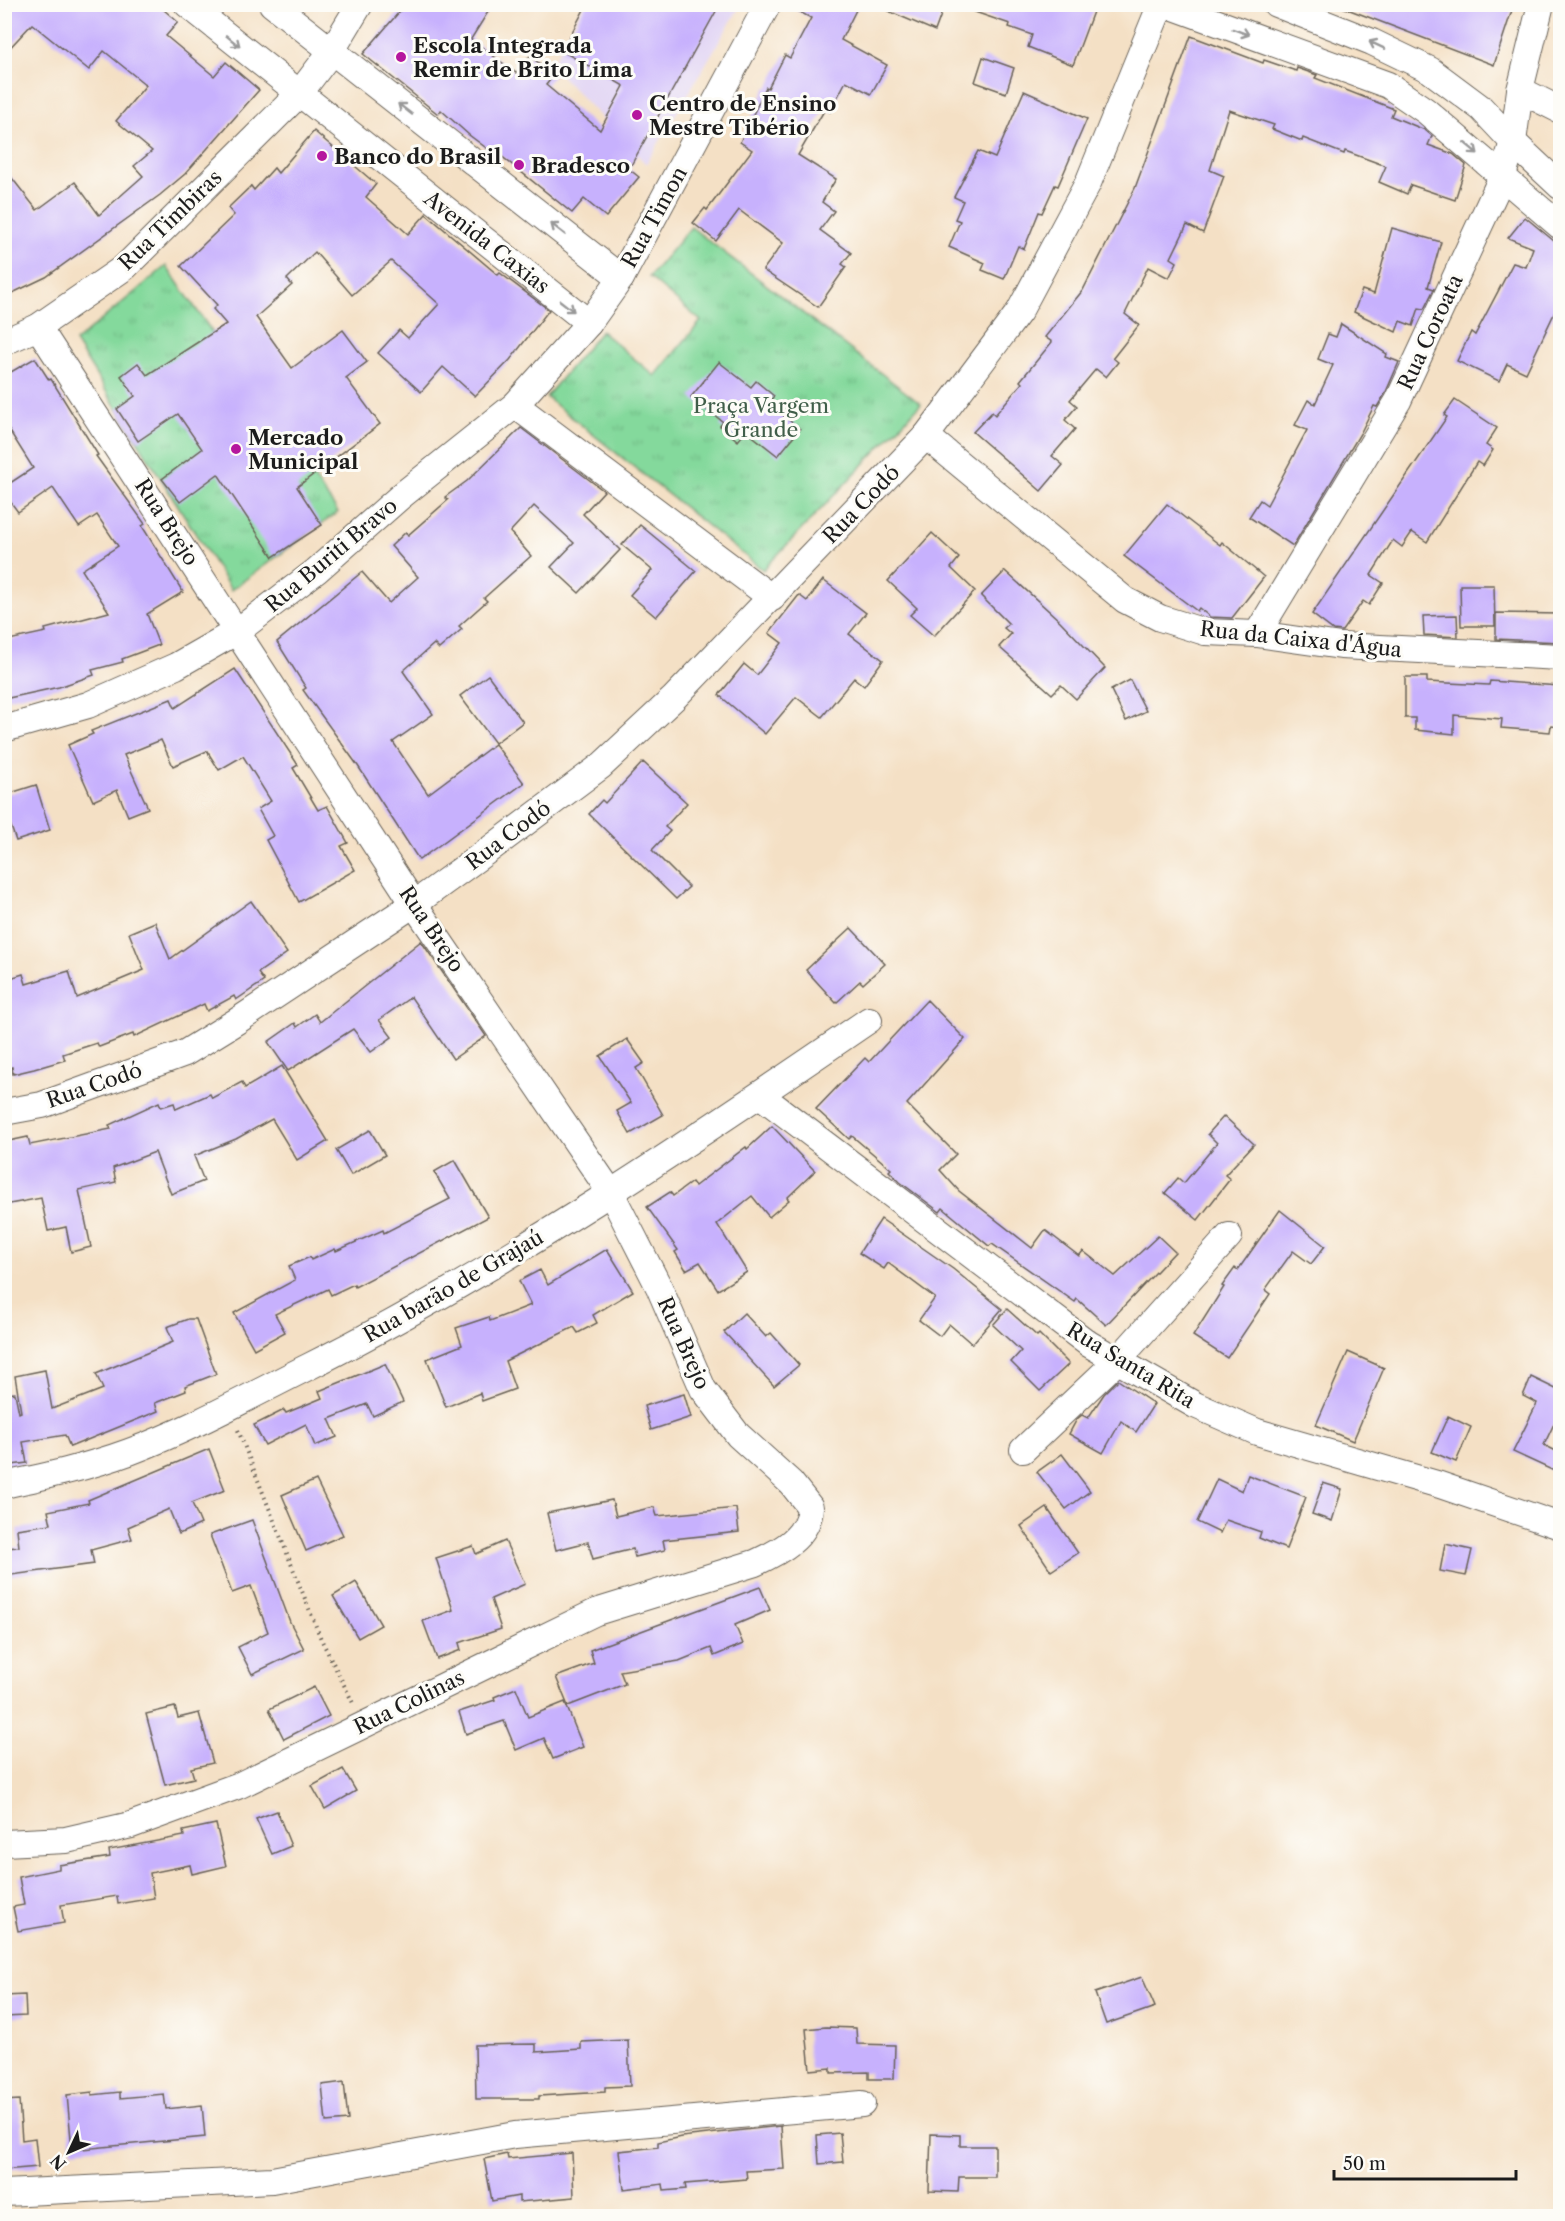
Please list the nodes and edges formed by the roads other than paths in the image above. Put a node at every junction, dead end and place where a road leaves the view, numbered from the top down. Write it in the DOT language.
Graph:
graph roads {
  1 [pos="187,4"];
  2 [pos="272,4"];
  3 [pos="360,4"];
  4 [pos="768,4"];
  5 [pos="1161,4"];
  6 [pos="1166,4"];
  7 [pos="1276,4"];
  8 [pos="1541,4"];
  9 [pos="331,52"];
  10 [pos="1520,90"];
  11 [pos="299,94"];
  12 [pos="1560,110"];
  13 [pos="1513,142"];
  14 [pos="1503,175"];
  15 [pos="1560,186"];
  16 [pos="1560,226"];
  17 [pos="621,278"];
  18 [pos="605,301"];
  19 [pos="589,323"];
  20 [pos="38,327"];
  21 [pos="4,342"];
  22 [pos="515,405"];
  23 [pos="926,436"];
  24 [pos="772,598"];
  25 [pos="239,630"];
  26 [pos="1257,634"];
  27 [pos="1560,657"];
  28 [pos="4,729"];
  29 [pos="414,904"];
  30 [pos="869,1020"];
  31 [pos="760,1095"];
  32 [pos="4,1112"];
  33 [pos="611,1192"];
  34 [pos="1229,1236"];
  35 [pos="1117,1361"];
  36 [pos="1023,1450"];
  37 [pos="4,1485"];
  38 [pos="1560,1526"];
  39 [pos="804,1530"];
  40 [pos="4,1843"];
  41 [pos="862,2104"];
  42 [pos="4,2193"];
  1 -- 11 [label="street, Avenida Caxias, one-way"];
  2 -- 9 [label="street"];
  3 -- 9 [label="street, Rua Timbiras"];
  4 -- 17 [label="street, Rua Timon"];
  5 -- 23 [label="street, Rua Codó"];
  6 -- 14 [label="street, one-way"];
  13 -- 7 [label="street, one-way"];
  8 -- 10 [label="street, Rua Coroata"];
  9 -- 11 [label="street, Rua Timbiras"];
  17 -- 9 [label="street, one-way"];
  10 -- 12 [label="street"];
  10 -- 13 [label="street, Rua Coroata"];
  11 -- 19 [label="street, Avenida Caxias, one-way"];
  11 -- 20 [label="street, Rua Timbiras"];
  13 -- 14 [label="street, Rua Coroata"];
  13 -- 15 [label="street"];
  14 -- 16 [label="street"];
  14 -- 26 [label="street, Rua Coroata"];
  17 -- 18 [label="street, Rua Timon"];
  18 -- 19 [label="street, Rua Buriti Bravo"];
  19 -- 22 [label="street, Rua Buriti Bravo"];
  20 -- 21 [label="street, Rua Timbiras"];
  20 -- 25 [label="street, Rua Brejo"];
  22 -- 24 [label="street"];
  22 -- 25 [label="street, Rua Buriti Bravo"];
  23 -- 24 [label="street, Rua Codó"];
  23 -- 26 [label="street, Rua da Caixa d'Água"];
  24 -- 29 [label="street, Rua Codó"];
  25 -- 28 [label="street, Rua Buriti Bravo"];
  25 -- 29 [label="street, Rua Brejo"];
  26 -- 27 [label="street, Rua da Caixa d'Água"];
  29 -- 32 [label="street, Rua Codó"];
  29 -- 33 [label="street, Rua Brejo"];
  30 -- 31 [label="street, Rua barão de Grajaú"];
  31 -- 33 [label="street, Rua barão de Grajaú"];
  31 -- 35 [label="street, Rua Santa Rita"];
  33 -- 37 [label="street, Rua barão de Grajaú"];
  33 -- 39 [label="street, Rua Brejo"];
  34 -- 35 [label="street"];
  35 -- 36 [label="street"];
  35 -- 38 [label="street, Rua Santa Rita"];
  39 -- 40 [label="street, Rua Colinas"];
  41 -- 42 [label="street"];
}
